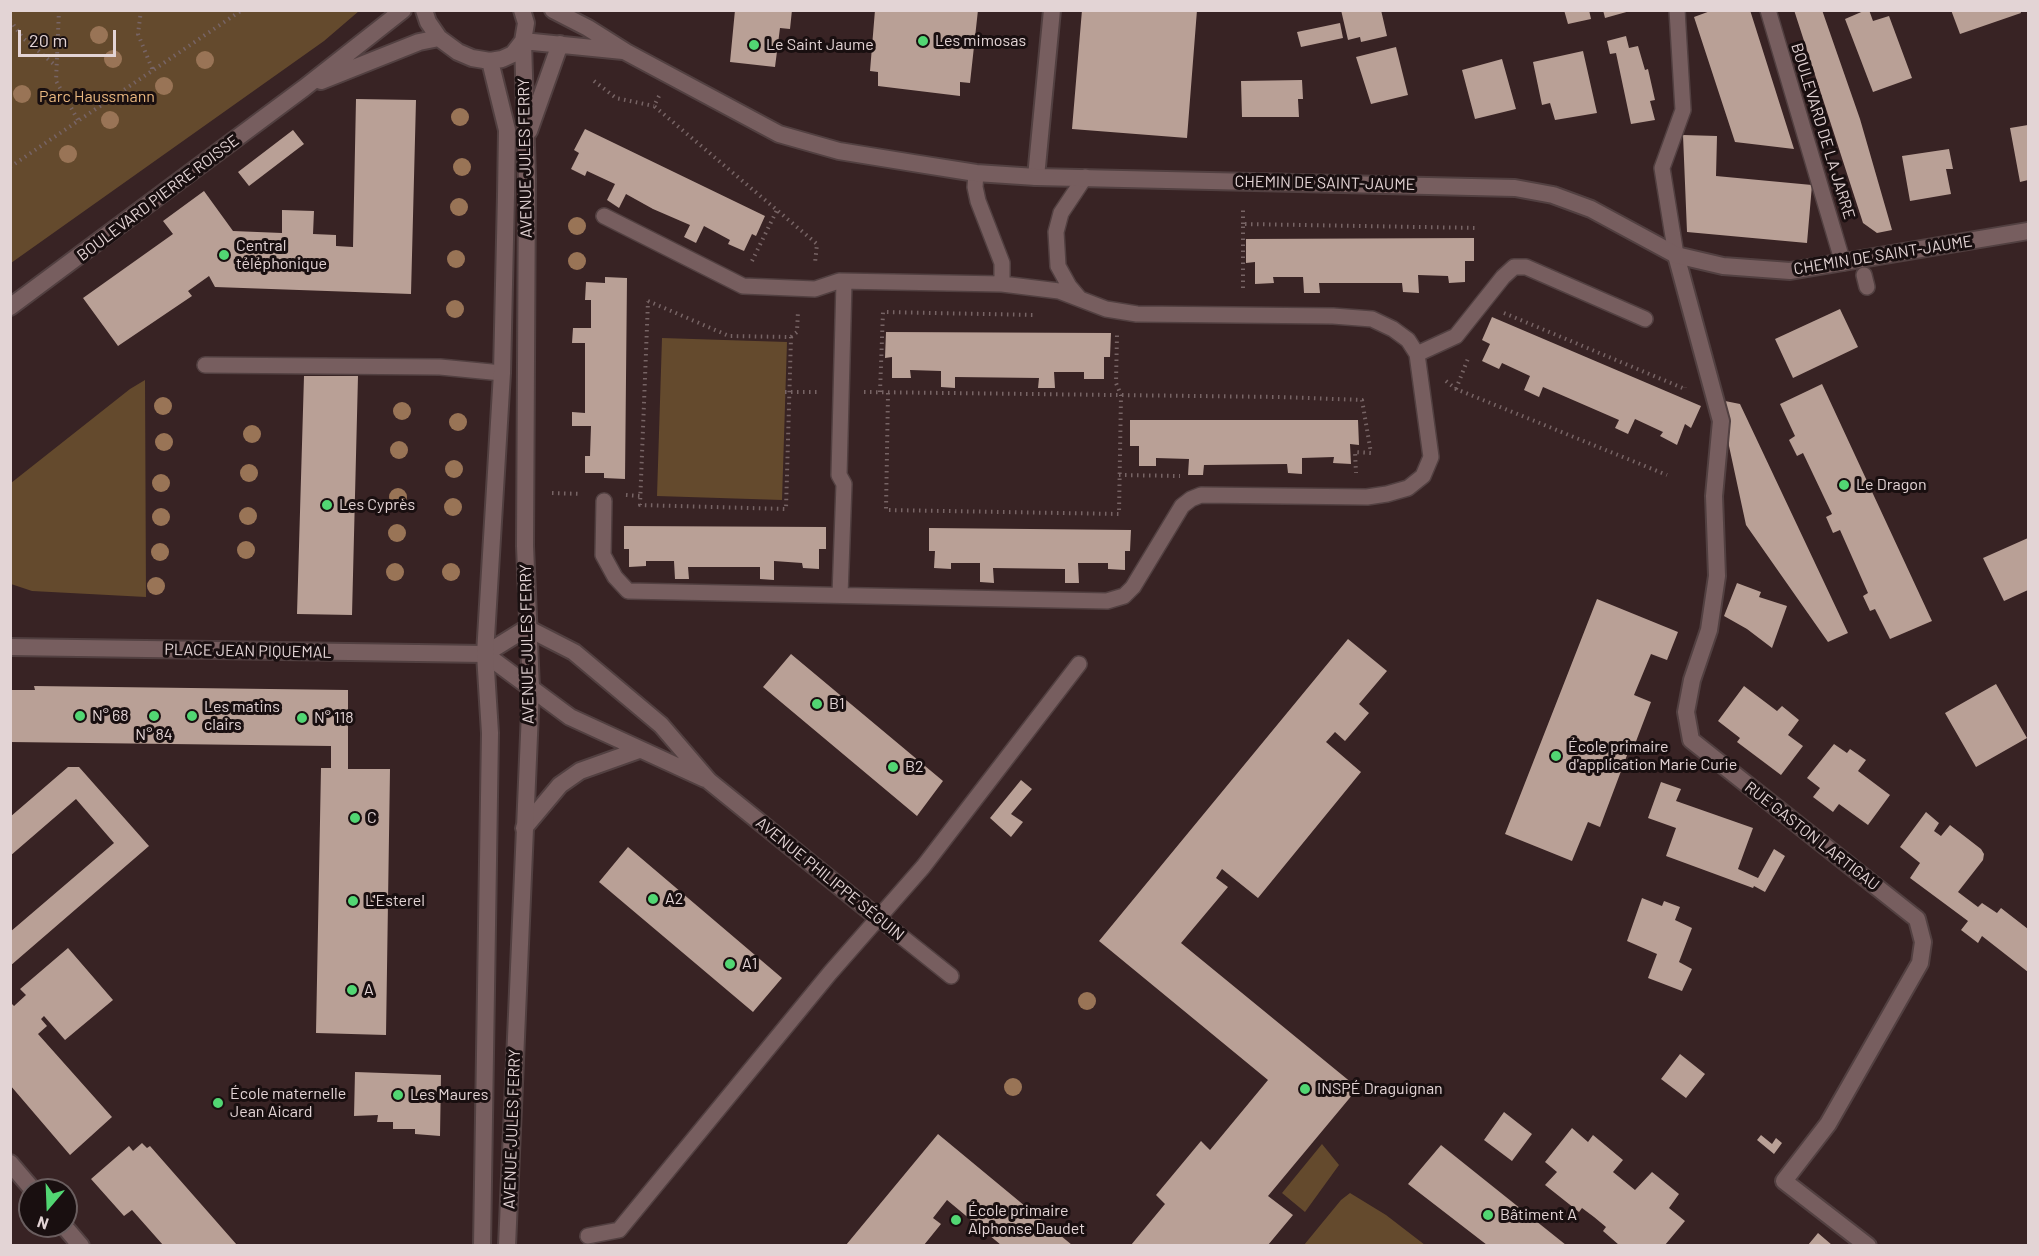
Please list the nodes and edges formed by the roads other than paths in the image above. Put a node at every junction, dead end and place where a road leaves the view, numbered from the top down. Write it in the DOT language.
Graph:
graph roads {
  1 [pos="403,10"];
  2 [pos="424,10"];
  3 [pos="522,10"];
  4 [pos="553,10"];
  5 [pos="1052,10"];
  6 [pos="1677,10"];
  7 [pos="1768,10"];
  8 [pos="439,38"];
  9 [pos="524,42"];
  10 [pos="560,44"];
  11 [pos="627,52"];
  12 [pos="490,62"];
  13 [pos="304,88"];
  14 [pos="526,140"];
  15 [pos="976,173"];
  16 [pos="1036,177"];
  17 [pos="1085,177"];
  18 [pos="604,216"];
  19 [pos="2028,231"];
  20 [pos="1676,255"];
  21 [pos="1843,263"];
  22 [pos="844,282"];
  23 [pos="1002,284"];
  24 [pos="1080,299"];
  25 [pos="10,307"];
  26 [pos="1645,319"];
  27 [pos="1417,354"];
  28 [pos="205,365"];
  29 [pos="502,373"];
  30 [pos="604,501"];
  31 [pos="840,595"];
  32 [pos="527,628"];
  33 [pos="10,647"];
  34 [pos="485,654"];
  35 [pos="1079,664"];
  36 [pos="531,689"];
  37 [pos="639,750"];
  38 [pos="709,781"];
  39 [pos="524,828"];
  40 [pos="877,917"];
  41 [pos="951,976"];
  42 [pos="10,1164"];
  43 [pos="22,1178"];
  44 [pos="588,1236"];
  45 [pos="482,1245"];
  46 [pos="507,1245"];
  47 [pos="1868,1245"];
  1 -- 13 [label="street, BOULEVARD PIERRE ROISSE"];
  2 -- 8 [label="street"];
  3 -- 9 [label="street, AVENUE JULES FERRY"];
  4 -- 11 [label="street, CHEMIN DE SAINT-JAUME"];
  5 -- 16 [label="street"];
  6 -- 20 [label="lane"];
  7 -- 21 [label="lane, BOULEVARD DE LA JARRE"];
  8 -- 12 [label="street"];
  8 -- 13 [label="street, BOULEVARD PIERRE ROISSE"];
  9 -- 10 [label="street, CHEMIN DE SAINT-JAUME"];
  9 -- 12 [label="street"];
  9 -- 14 [label="street, AVENUE JULES FERRY"];
  10 -- 11 [label="street, CHEMIN DE SAINT-JAUME"];
  10 -- 14 [label="street"];
  11 -- 15 [label="street, CHEMIN DE SAINT-JAUME"];
  12 -- 29 [label="street, AVENUE JULES FERRY"];
  13 -- 25 [label="street, BOULEVARD PIERRE ROISSE"];
  14 -- 32 [label="street, AVENUE JULES FERRY"];
  15 -- 16 [label="street, CHEMIN DE SAINT-JAUME"];
  15 -- 23 [label="lane"];
  16 -- 17 [label="street, CHEMIN DE SAINT-JAUME"];
  17 -- 20 [label="street, CHEMIN DE SAINT-JAUME"];
  17 -- 24 [label="lane"];
  18 -- 22 [label="lane"];
  19 -- 21 [label="street, CHEMIN DE SAINT-JAUME"];
  20 -- 21 [label="street, CHEMIN DE SAINT-JAUME"];
  20 -- 47 [label="street, RUE GASTON LARTIGAU"];
  22 -- 23 [label="lane"];
  22 -- 31 [label="lane"];
  23 -- 24 [label="lane"];
  24 -- 27 [label="lane"];
  26 -- 27 [label="lane"];
  27 -- 31 [label="lane"];
  28 -- 29 [label="lane"];
  29 -- 34 [label="street, AVENUE JULES FERRY"];
  30 -- 31 [label="lane"];
  32 -- 34 [label="street"];
  32 -- 36 [label="street, AVENUE JULES FERRY"];
  32 -- 38 [label="street, AVENUE PHILIPPE SÉGUIN"];
  33 -- 34 [label="street, PLACE JEAN PIQUEMAL"];
  34 -- 36 [label="street, AVENUE PHILIPPE SÉGUIN"];
  34 -- 45 [label="street, AVENUE JULES FERRY"];
  35 -- 40 [label="lane"];
  36 -- 37 [label="street, AVENUE PHILIPPE SÉGUIN"];
  36 -- 39 [label="street, AVENUE JULES FERRY"];
  37 -- 38 [label="street, AVENUE PHILIPPE SÉGUIN"];
  37 -- 39 [label="street"];
  38 -- 40 [label="street, AVENUE PHILIPPE SÉGUIN"];
  39 -- 46 [label="street, AVENUE JULES FERRY"];
  40 -- 41 [label="lane, AVENUE PHILIPPE SÉGUIN"];
  40 -- 44 [label="lane"];
  42 -- 43 [label="street"];
}
